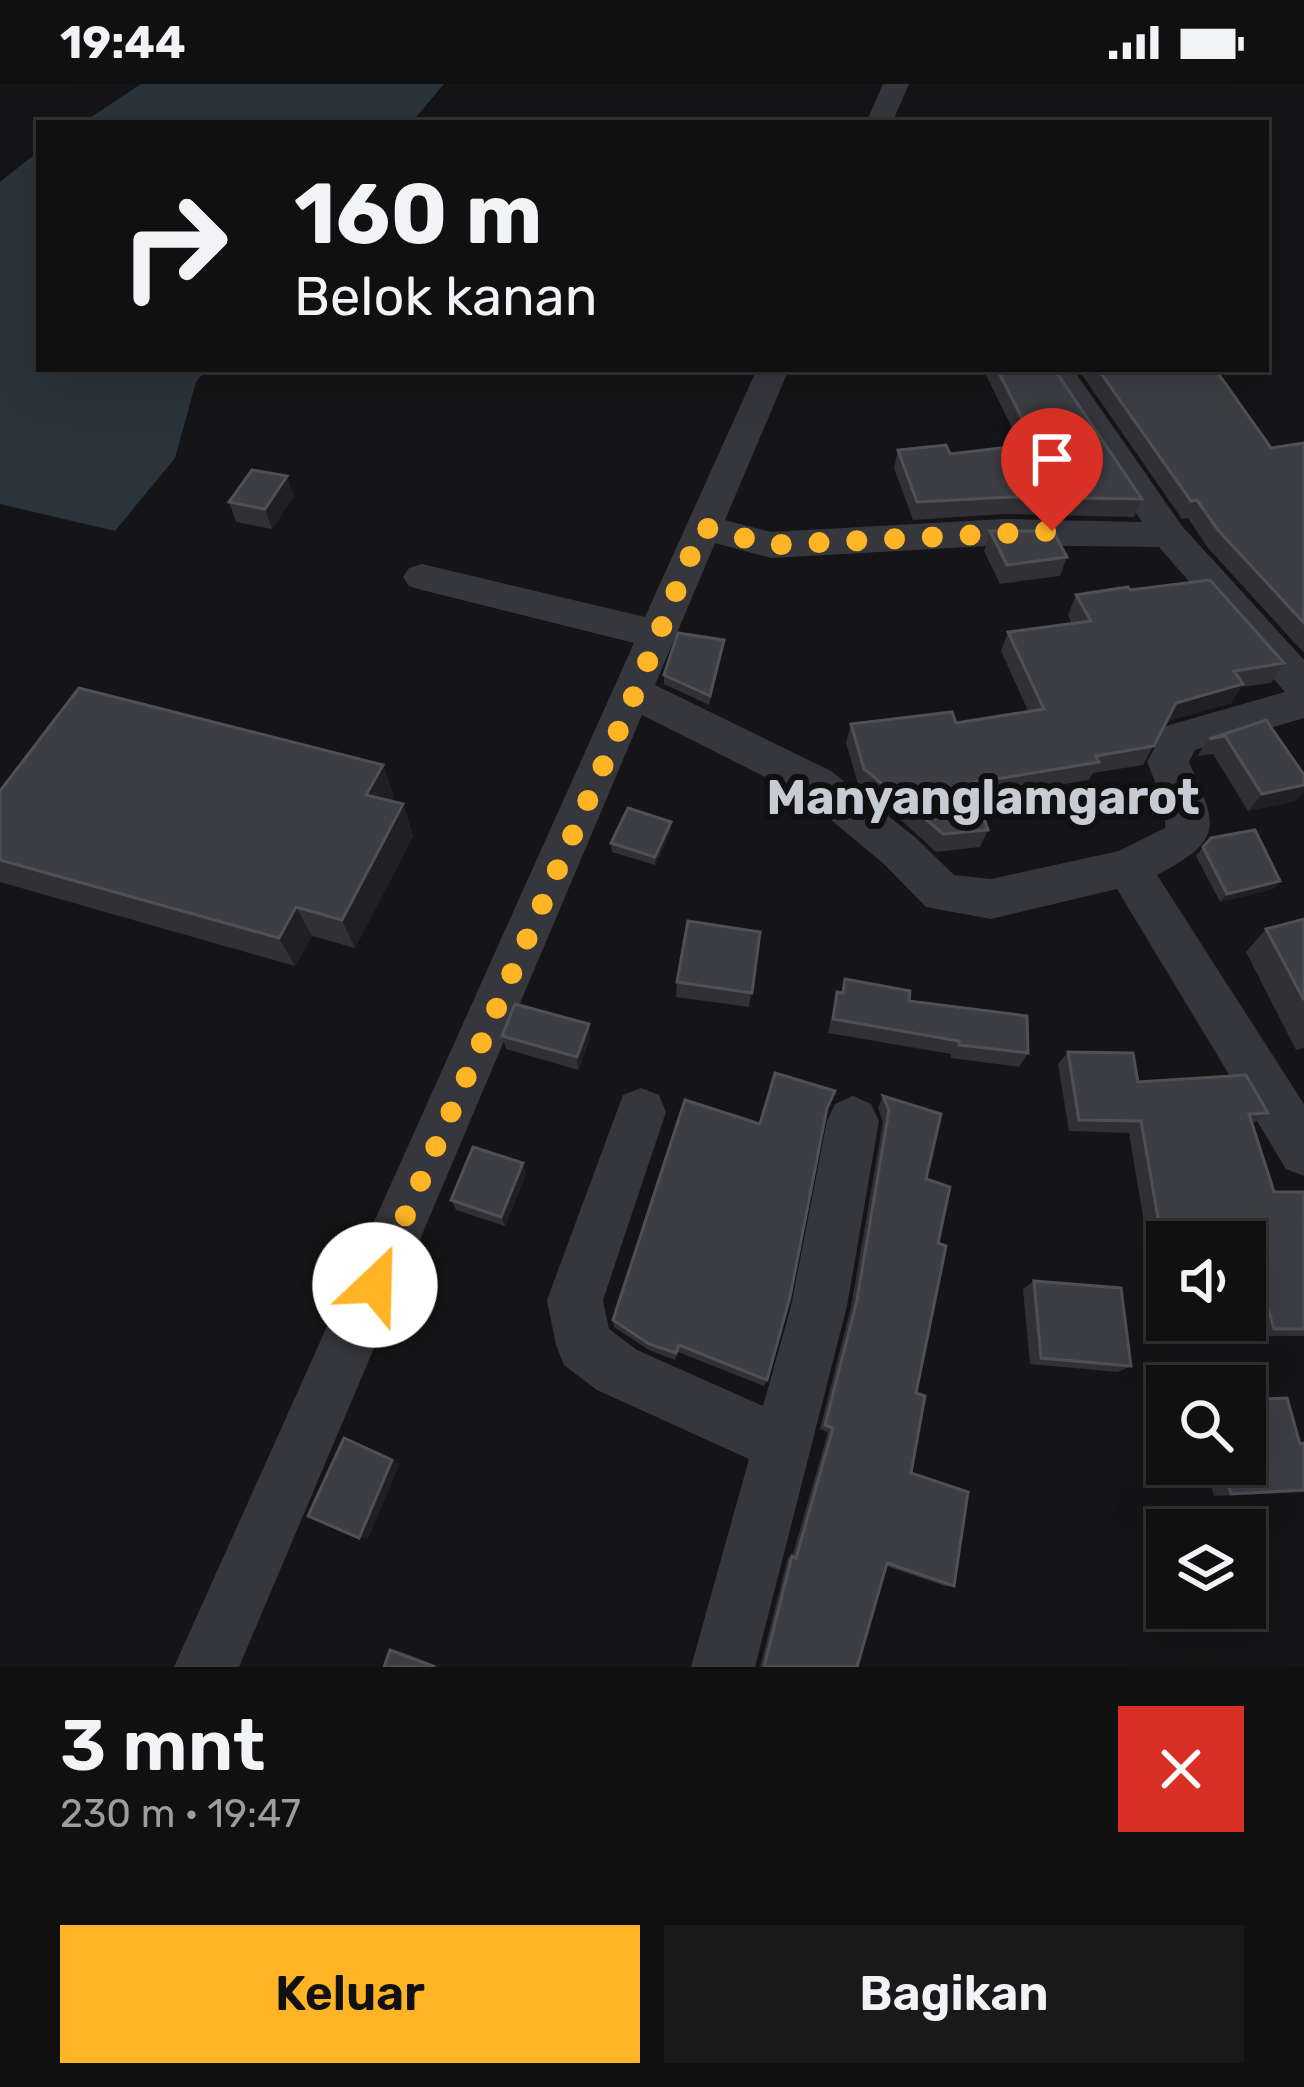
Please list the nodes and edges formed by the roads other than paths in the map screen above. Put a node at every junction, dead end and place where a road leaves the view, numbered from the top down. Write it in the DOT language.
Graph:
graph roads {
  1 [pos="896,84"];
  2 [pos="880,120"];
  3 [pos="772,372"];
  4 [pos="1059,372"];
  5 [pos="702,527"];
  6 [pos="1169,535"];
  7 [pos="422,577"];
  8 [pos="659,634"];
  9 [pos="1304,688"];
  10 [pos="635,693"];
  11 [pos="1304,701"];
  12 [pos="1128,868"];
  13 [pos="641,1112"];
  14 [pos="853,1120"];
  15 [pos="1304,1151"];
  16 [pos="780,1443"];
  17 [pos="206,1667"];
  18 [pos="723,1667"];
  1 -- 2 [label="street"];
  3 -- 5 [label="street"];
  4 -- 6 [label="street"];
  5 -- 6 [label="street"];
  5 -- 8 [label="street"];
  6 -- 9 [label="street"];
  7 -- 8 [label="street"];
  8 -- 10 [label="street"];
  10 -- 12 [label="street"];
  10 -- 17 [label="street"];
  11 -- 12 [label="street"];
  12 -- 15 [label="street"];
  13 -- 16 [label="street"];
  14 -- 16 [label="street"];
  16 -- 18 [label="street"];
}
